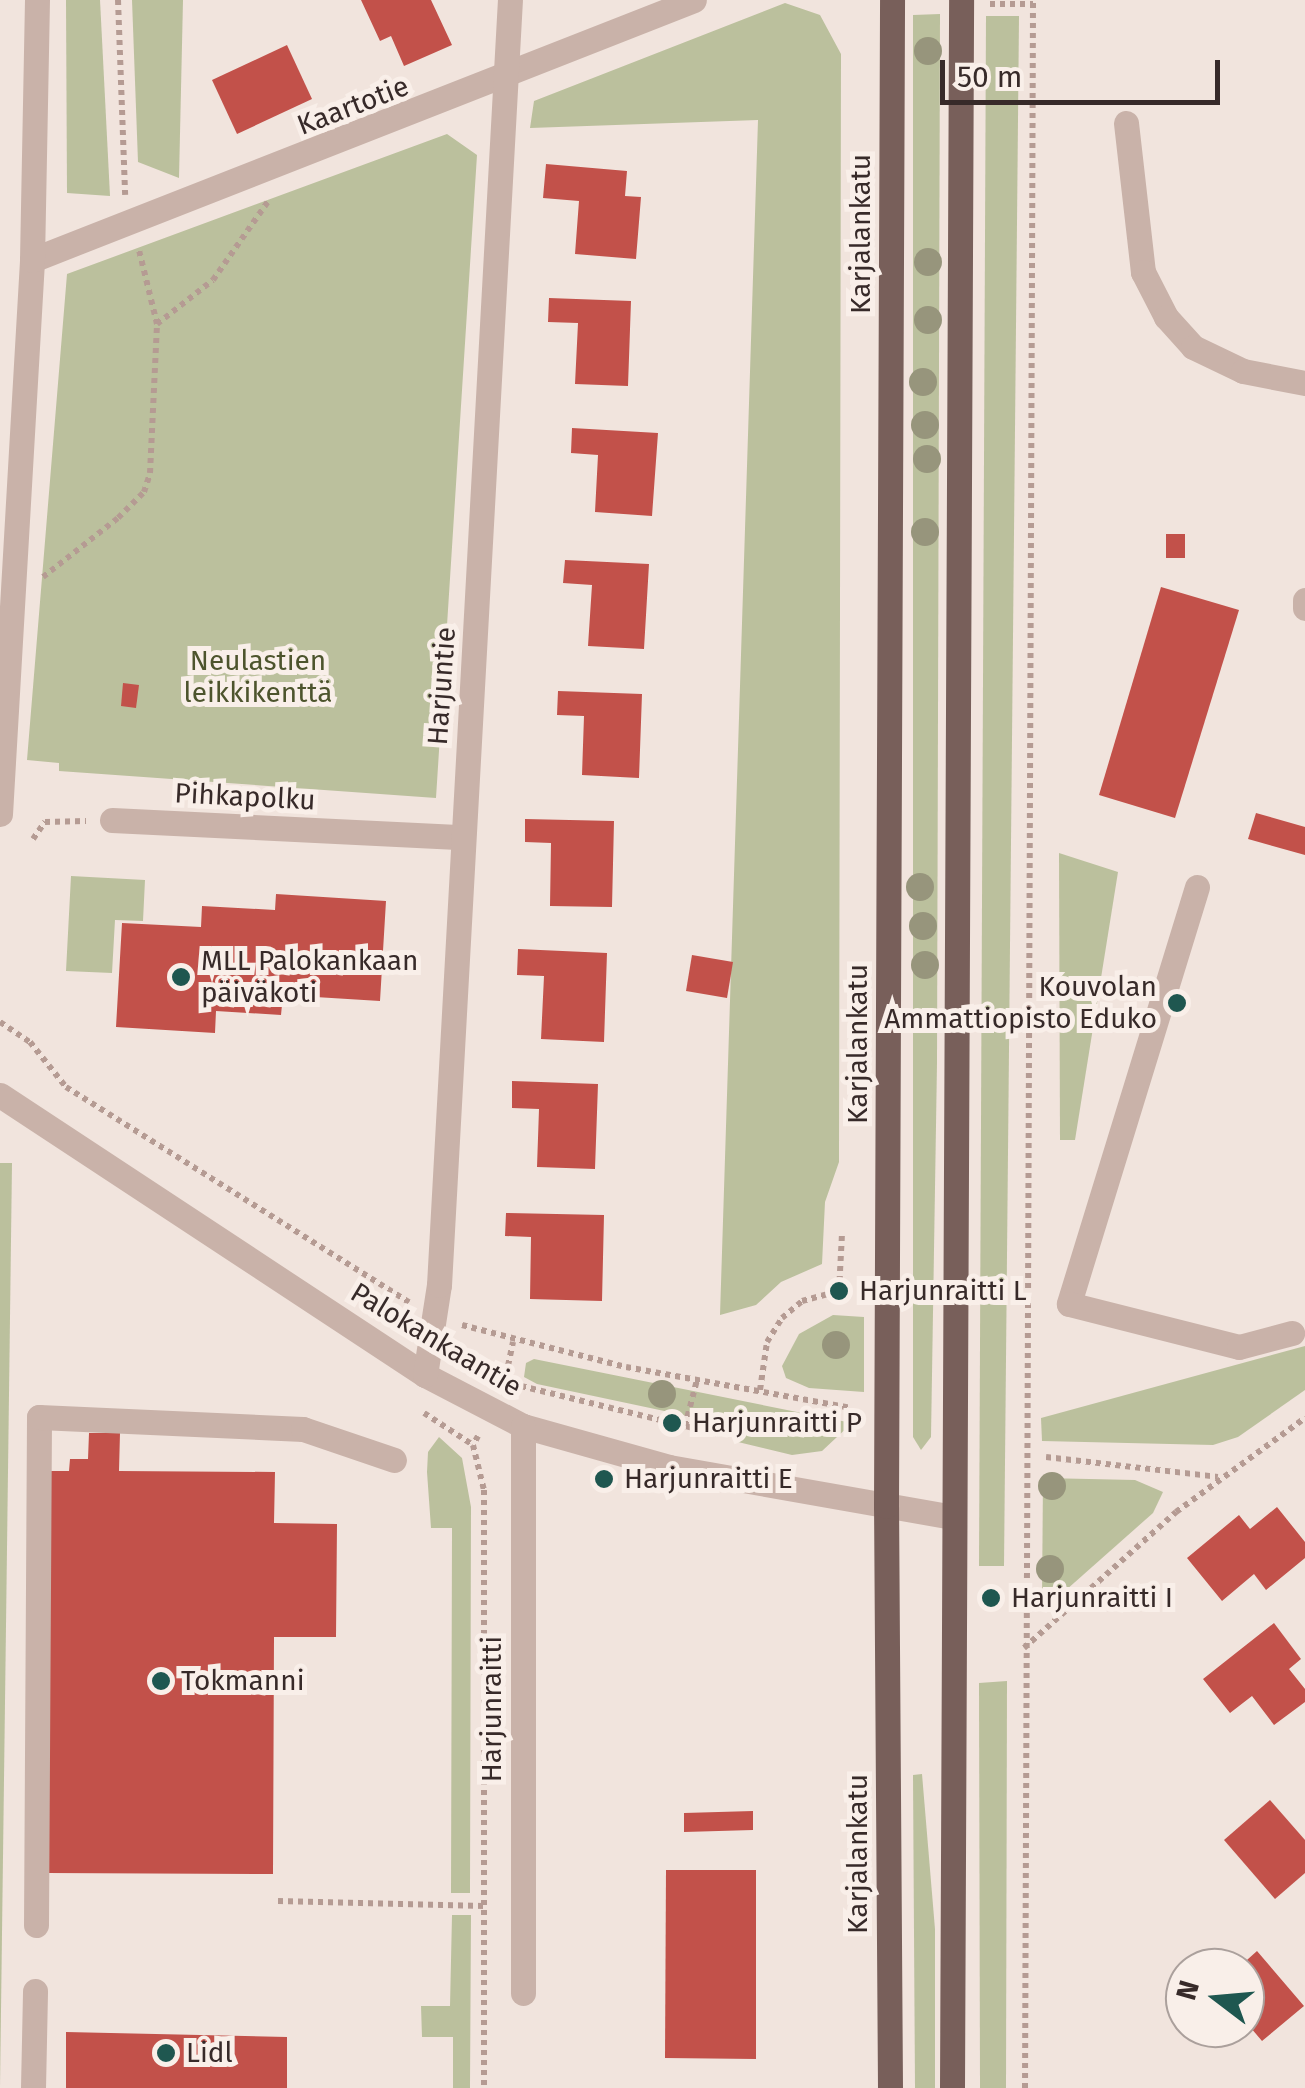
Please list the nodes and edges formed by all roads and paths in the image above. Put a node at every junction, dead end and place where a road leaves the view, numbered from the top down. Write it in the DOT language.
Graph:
graph roads {
  1 [pos="37,0"];
  2 [pos="118,0"];
  3 [pos="510,0"];
  4 [pos="694,0"];
  5 [pos="892,0"];
  6 [pos="971,2"];
  7 [pos="1033,2"];
  8 [pos="509,78"];
  9 [pos="1126,124"];
  10 [pos="286,165"];
  11 [pos="131,226"];
  12 [pos="32,260"];
  13 [pos="158,324"];
  14 [pos="1305,383"];
  15 [pos="13,598"];
  16 [pos="1305,600"];
  17 [pos="1305,608"];
  18 [pos="0,814"];
  19 [pos="112,820"];
  20 [pos="463,837"];
  21 [pos="33,839"];
  22 [pos="1197,887"];
  23 [pos="0,1022"];
  24 [pos="0,1095"];
  25 [pos="842,1234"];
  26 [pos="410,1302"];
  27 [pos="468,1328"];
  28 [pos="1292,1332"];
  29 [pos="513,1342"];
  30 [pos="425,1375"];
  31 [pos="696,1380"];
  32 [pos="760,1390"];
  33 [pos="851,1408"];
  34 [pos="1305,1418"];
  35 [pos="523,1426"];
  36 [pos="685,1426"];
  37 [pos="718,1434"];
  38 [pos="474,1444"];
  39 [pos="1046,1457"];
  40 [pos="394,1460"];
  41 [pos="1221,1477"];
  42 [pos="886,1506"];
  43 [pos="954,1517"];
  44 [pos="1022,1649"];
  45 [pos="278,1901"];
  46 [pos="484,1906"];
  47 [pos="36,1925"];
  48 [pos="34,1991"];
  49 [pos="522,1993"];
  50 [pos="33,2088"];
  51 [pos="484,2088"];
  52 [pos="890,2088"];
  53 [pos="952,2088"];
  54 [pos="1026,2088"];
  1 -- 12 [label="street"];
  2 -- 11 [label="path"];
  3 -- 8 [label="street, Harjuntie"];
  4 -- 8 [label="street, Kaartotie"];
  5 -- 42 [label="main road, Karjalankatu"];
  6 -- 7 [label="path"];
  6 -- 43 [label="main road"];
  7 -- 44 [label="path"];
  8 -- 10 [label="street, Kaartotie"];
  8 -- 20 [label="street, Harjuntie"];
  9 -- 14 [label="street"];
  10 -- 11 [label="street, Kaartotie"];
  10 -- 13 [label="path"];
  11 -- 12 [label="street, Kaartotie"];
  11 -- 13 [label="path"];
  12 -- 15 [label="street"];
  13 -- 15 [label="path"];
  15 -- 18 [label="street"];
  16 -- 17 [label="street"];
  19 -- 20 [label="street, Pihkapolku"];
  19 -- 21 [label="path"];
  20 -- 30 [label="street, Harjuntie"];
  22 -- 28 [label="street"];
  23 -- 26 [label="path"];
  24 -- 30 [label="street, Palokankaantie"];
  25 -- 32 [label="path"];
  27 -- 29 [label="path"];
  29 -- 31 [label="path"];
  29 -- 36 [label="path"];
  30 -- 35 [label="street, Palokankaantie"];
  31 -- 32 [label="path"];
  31 -- 36 [label="path"];
  32 -- 33 [label="path"];
  34 -- 41 [label="path"];
  35 -- 42 [label="street, Palokankaantie"];
  35 -- 49 [label="street, Harjunraitti"];
  36 -- 37 [label="path"];
  38 -- 46 [label="path"];
  39 -- 41 [label="path"];
  40 -- 47 [label="street"];
  41 -- 44 [label="path"];
  42 -- 43 [label="street, Palokankaantie"];
  42 -- 52 [label="main road, Karjalankatu"];
  43 -- 53 [label="main road"];
  44 -- 54 [label="path"];
  45 -- 46 [label="path"];
  46 -- 51 [label="path"];
  48 -- 50 [label="street"];
}
